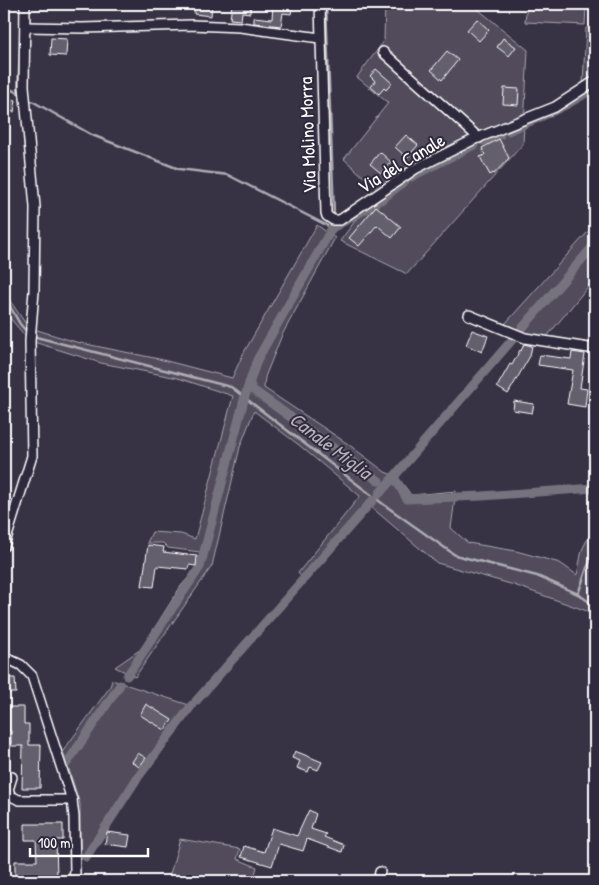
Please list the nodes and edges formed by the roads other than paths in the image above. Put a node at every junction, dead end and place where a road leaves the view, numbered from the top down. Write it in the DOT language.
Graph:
graph roads {
  1 [pos="26,4"];
  2 [pos="320,4"];
  3 [pos="26,27"];
  4 [pos="320,38"];
  5 [pos="383,52"];
  6 [pos="595,81"];
  7 [pos="479,138"];
  8 [pos="340,220"];
  9 [pos="468,315"];
  10 [pos="595,349"];
  11 [pos="4,546"];
  12 [pos="4,657"];
  13 [pos="12,777"];
  14 [pos="72,800"];
  15 [pos="72,881"];
  1 -- 3 [label="street"];
  2 -- 4 [label="street, Via Molino Morra"];
  3 -- 4 [label="street"];
  3 -- 11 [label="street"];
  4 -- 8 [label="street, Via Molino Morra"];
  5 -- 7 [label="street, Via del Canale"];
  6 -- 7 [label="street, Via del Canale"];
  7 -- 8 [label="street, Via del Canale"];
  9 -- 10 [label="street"];
  12 -- 14 [label="street"];
  13 -- 14 [label="street"];
  14 -- 15 [label="street"];
}
